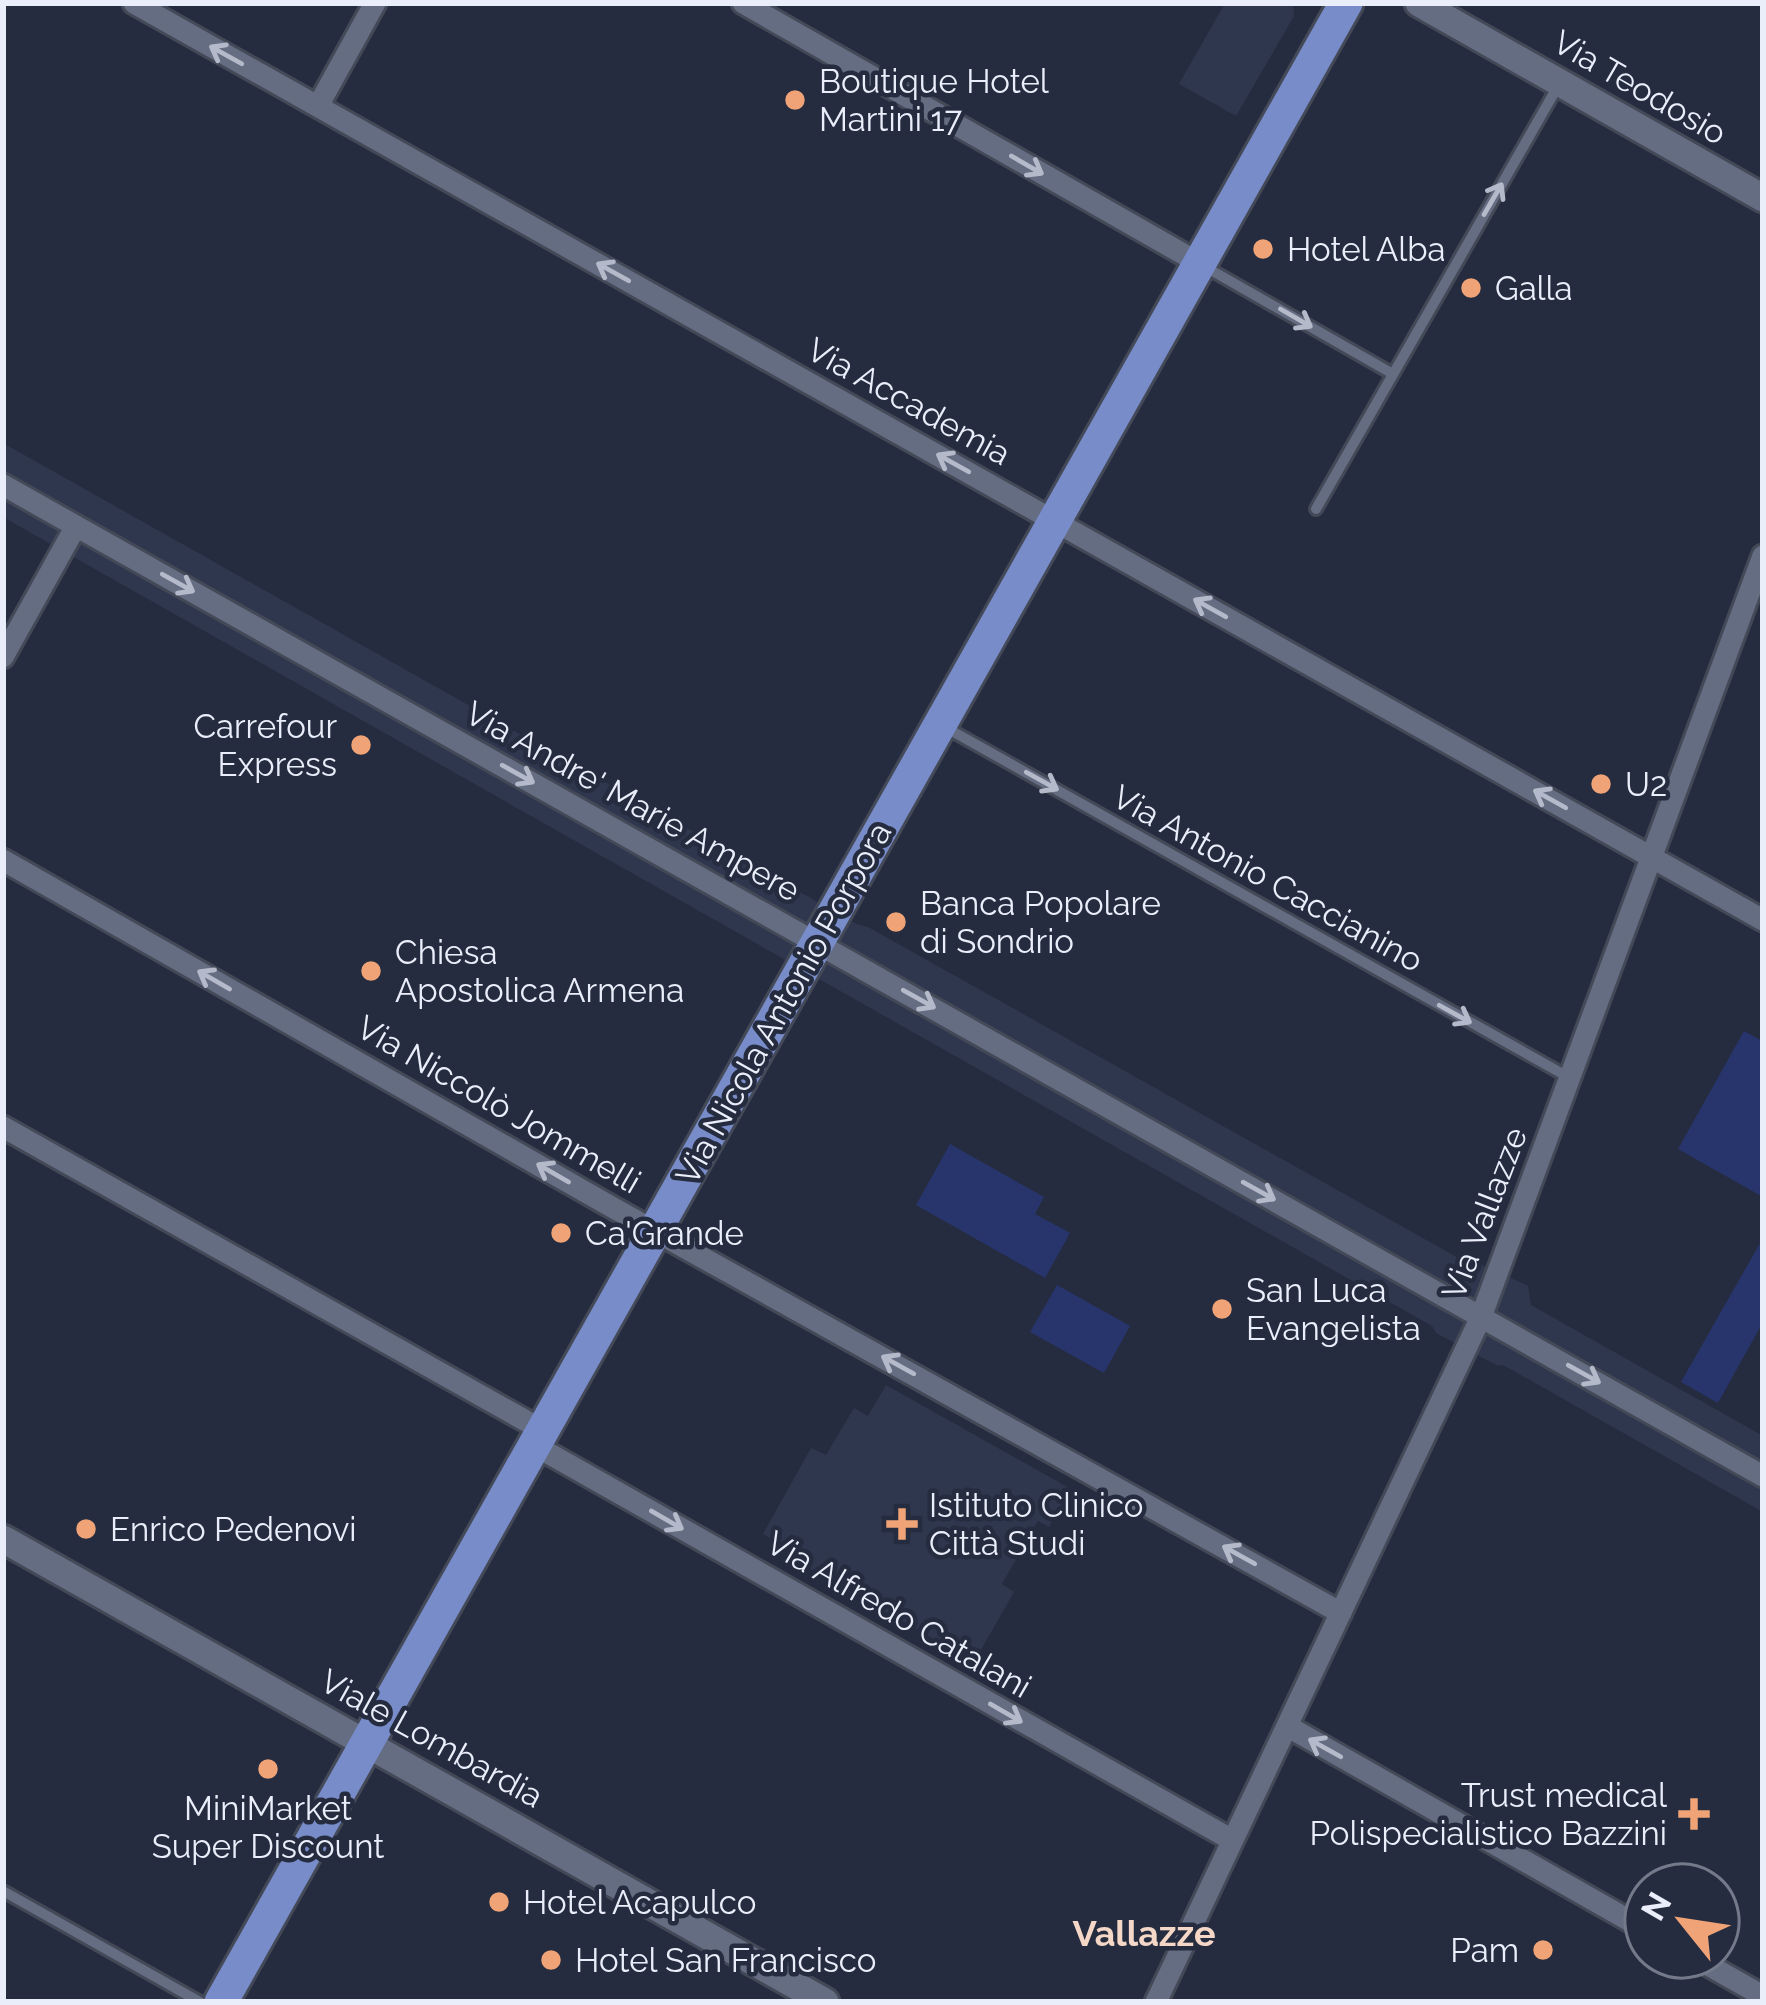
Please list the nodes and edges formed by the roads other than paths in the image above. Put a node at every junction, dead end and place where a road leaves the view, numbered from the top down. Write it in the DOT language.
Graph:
graph roads {
  1 [pos="134,3"];
  2 [pos="375,3"];
  3 [pos="743,3"];
  4 [pos="1346,3"];
  5 [pos="1419,3"];
  6 [pos="1560,83"];
  7 [pos="318,106"];
  8 [pos="1763,198"];
  9 [pos="1199,263"];
  10 [pos="1394,374"];
  11 [pos="3,484"];
  12 [pos="1316,509"];
  13 [pos="1055,521"];
  14 [pos="76,526"];
  15 [pos="1761,568"];
  16 [pos="3,657"];
  17 [pos="940,724"];
  18 [pos="1652,857"];
  19 [pos="3,860"];
  20 [pos="1763,920"];
  21 [pos="818,942"];
  22 [pos="1570,1078"];
  23 [pos="3,1127"];
  24 [pos="656,1230"];
  25 [pos="1481,1318"];
  26 [pos="538,1438"];
  27 [pos="1763,1476"];
  28 [pos="3,1539"];
  29 [pos="1341,1612"];
  30 [pos="1287,1726"];
  31 [pos="367,1743"];
  32 [pos="1232,1840"];
  33 [pos="3,1891"];
  34 [pos="1622,1916"];
  35 [pos="1736,1981"];
  36 [pos="1763,1996"];
  37 [pos="200,2002"];
  38 [pos="220,2002"];
  39 [pos="825,2002"];
  40 [pos="1156,2002"];
  7 -- 1 [label="street, Via Accademia, one-way"];
  2 -- 7 [label="street"];
  3 -- 9 [label="street, one-way"];
  4 -- 9 [label="main road, Via Nicola Antonio Porpora"];
  5 -- 6 [label="street, Via Teodosio"];
  6 -- 8 [label="street, Via Teodosio"];
  10 -- 6 [label="lane, one-way"];
  13 -- 7 [label="street, Via Accademia, one-way"];
  9 -- 10 [label="lane, one-way"];
  9 -- 13 [label="main road, Via Nicola Antonio Porpora"];
  10 -- 12 [label="lane"];
  11 -- 14 [label="street, Via Andre' Marie Ampere"];
  13 -- 17 [label="main road, Via Nicola Antonio Porpora"];
  18 -- 13 [label="street, Via Accademia, one-way"];
  14 -- 16 [label="street"];
  14 -- 21 [label="street, Via Andre' Marie Ampere, one-way"];
  15 -- 18 [label="street, Via Vallazze"];
  17 -- 21 [label="main road, Via Nicola Antonio Porpora"];
  17 -- 22 [label="lane, Via Antonio Caccianino, one-way"];
  18 -- 20 [label="street, Via Accademia"];
  18 -- 22 [label="street, Via Vallazze"];
  24 -- 19 [label="street, Via Niccolò Jommelli, one-way"];
  21 -- 24 [label="main road, Via Nicola Antonio Porpora"];
  21 -- 25 [label="street, Via Andre' Marie Ampere, one-way"];
  22 -- 25 [label="street, Via Vallazze"];
  23 -- 26 [label="street, Via Alfredo Catalani"];
  24 -- 26 [label="main road, Via Nicola Antonio Porpora"];
  29 -- 24 [label="street, Via Niccolò Jommelli, one-way"];
  25 -- 27 [label="street, Via Andre' Marie Ampere, one-way"];
  25 -- 29 [label="street, Via Vallazze"];
  26 -- 31 [label="main road, Via Nicola Antonio Porpora"];
  26 -- 32 [label="street, Via Alfredo Catalani, one-way"];
  28 -- 31 [label="street, Viale Lombardia"];
  29 -- 30 [label="street, Via Vallazze"];
  30 -- 32 [label="street, Via Vallazze"];
  34 -- 30 [label="street, one-way"];
  31 -- 38 [label="main road, Via Nicola Antonio Porpora"];
  31 -- 39 [label="street, Viale Lombardia"];
  32 -- 40 [label="street, Via Vallazze"];
  33 -- 37 [label="lane"];
  35 -- 36 [label="street"];
}
